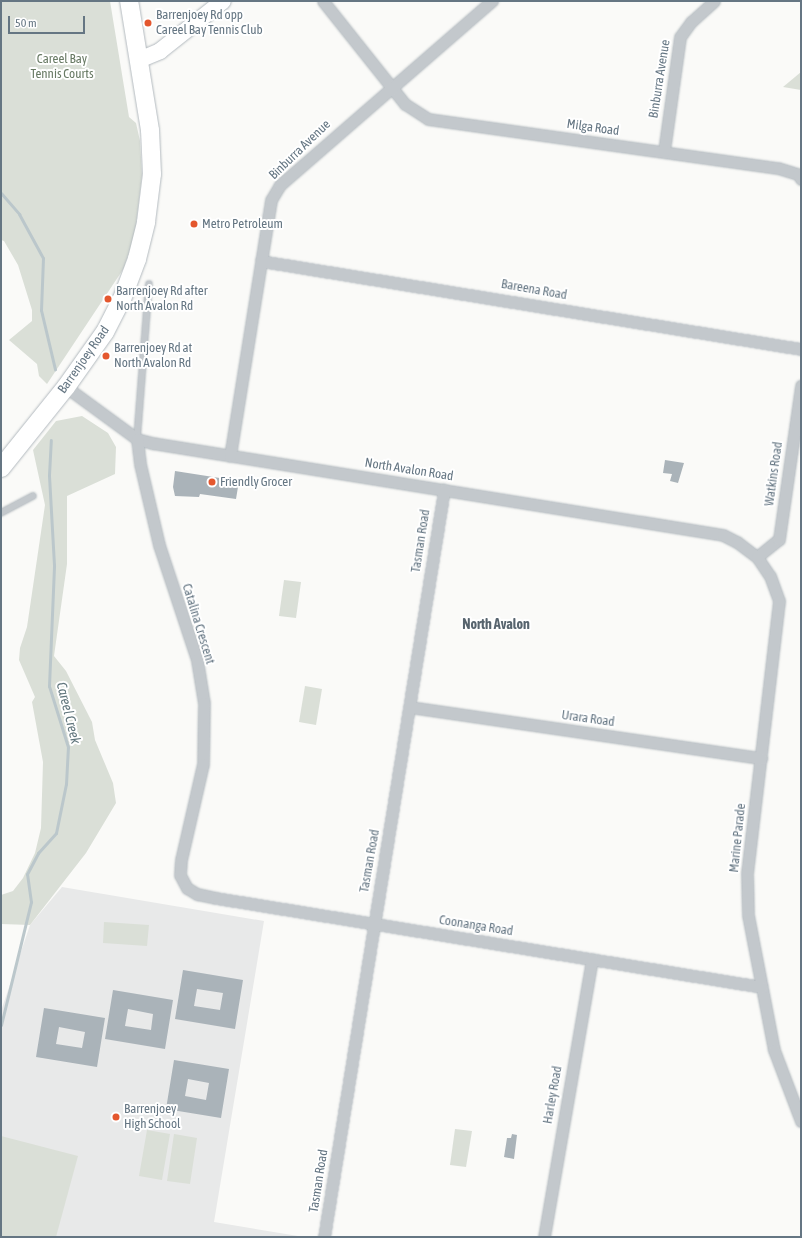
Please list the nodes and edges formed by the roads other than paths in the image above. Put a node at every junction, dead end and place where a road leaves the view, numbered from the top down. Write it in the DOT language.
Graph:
graph roads {
  1 [pos="129,1"];
  2 [pos="223,1"];
  3 [pos="323,1"];
  4 [pos="492,1"];
  5 [pos="714,1"];
  6 [pos="140,60"];
  7 [pos="392,85"];
  8 [pos="664,151"];
  9 [pos="801,179"];
  10 [pos="261,261"];
  11 [pos="149,284"];
  12 [pos="801,349"];
  13 [pos="801,386"];
  14 [pos="66,387"];
  15 [pos="138,439"];
  16 [pos="230,456"];
  17 [pos="1,468"];
  18 [pos="444,490"];
  19 [pos="33,496"];
  20 [pos="1,513"];
  21 [pos="757,557"];
  22 [pos="410,707"];
  23 [pos="761,758"];
  24 [pos="187,888"];
  25 [pos="374,923"];
  26 [pos="592,959"];
  27 [pos="762,987"];
  28 [pos="801,1121"];
  29 [pos="324,1237"];
  30 [pos="544,1237"];
  1 -- 6 [label="main road, Barrenjoey Road"];
  2 -- 6 [label="main road"];
  3 -- 7 [label="street, Milga Road"];
  4 -- 7 [label="street, Binburra Avenue"];
  5 -- 8 [label="street, Binburra Avenue"];
  6 -- 14 [label="main road, Barrenjoey Road"];
  7 -- 8 [label="street, Milga Road"];
  7 -- 10 [label="street, Binburra Avenue"];
  8 -- 9 [label="street, Milga Road"];
  10 -- 12 [label="street, Bareena Road"];
  10 -- 16 [label="street, Binburra Avenue"];
  11 -- 15 [label="lane"];
  13 -- 21 [label="street, Watkins Road"];
  14 -- 15 [label="street, North Avalon Road"];
  14 -- 17 [label="main road, Barrenjoey Road"];
  15 -- 16 [label="street, North Avalon Road"];
  15 -- 24 [label="street, Catalina Crescent"];
  16 -- 18 [label="street, North Avalon Road"];
  18 -- 21 [label="street, North Avalon Road"];
  18 -- 22 [label="street, Tasman Road"];
  19 -- 20 [label="lane"];
  21 -- 23 [label="street, Marine Parade"];
  22 -- 23 [label="street, Urara Road"];
  22 -- 25 [label="street, Tasman Road"];
  23 -- 27 [label="street, Marine Parade"];
  24 -- 25 [label="street, Coonanga Road"];
  25 -- 26 [label="street, Coonanga Road"];
  25 -- 29 [label="street, Tasman Road"];
  26 -- 27 [label="street, Coonanga Road"];
  26 -- 30 [label="street, Harley Road"];
  27 -- 28 [label="street, Marine Parade"];
}
